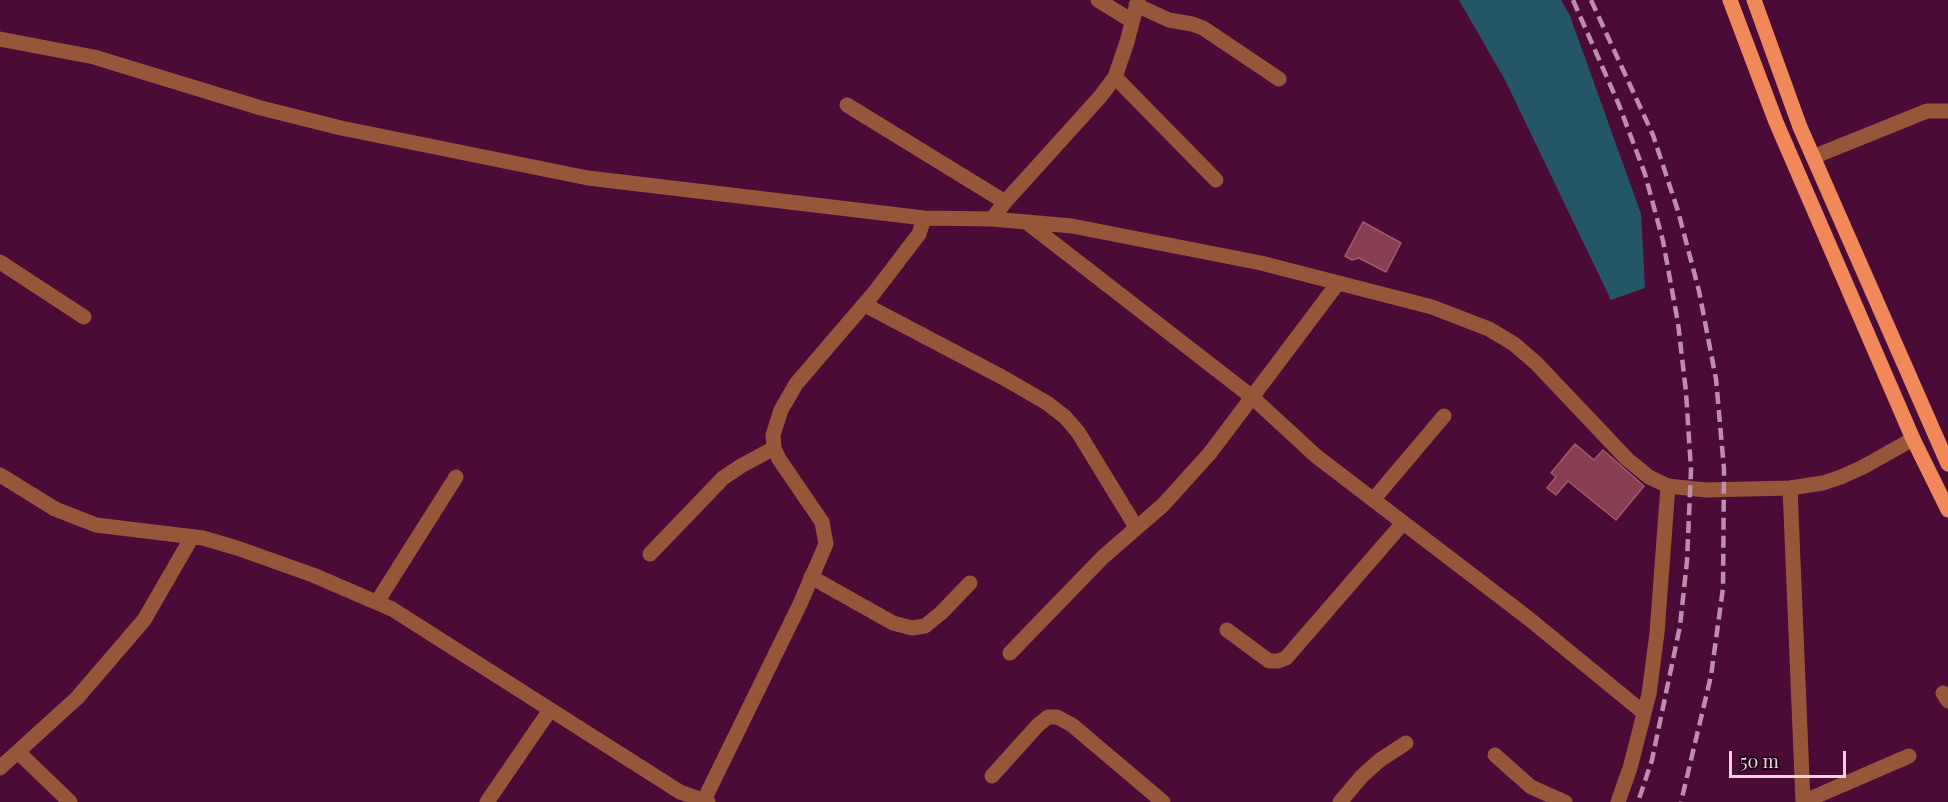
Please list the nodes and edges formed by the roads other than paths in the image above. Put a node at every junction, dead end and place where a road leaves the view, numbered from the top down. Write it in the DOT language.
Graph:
graph roads {
  1 [pos="1098,0"];
  2 [pos="1730,0"];
  3 [pos="1754,0"];
  4 [pos="1137,2"];
  5 [pos="1132,21"];
  6 [pos="0,39"];
  7 [pos="1115,77"];
  8 [pos="1279,79"];
  9 [pos="847,105"];
  10 [pos="1948,111"];
  11 [pos="1813,157"];
  12 [pos="1216,180"];
  13 [pos="1005,202"];
  14 [pos="924,218"];
  15 [pos="992,219"];
  16 [pos="1029,224"];
  17 [pos="0,262"];
  18 [pos="1338,283"];
  19 [pos="865,305"];
  20 [pos="84,317"];
  21 [pos="1252,397"];
  22 [pos="1444,416"];
  23 [pos="1913,439"];
  24 [pos="774,448"];
  25 [pos="1948,464"];
  26 [pos="0,475"];
  27 [pos="456,477"];
  28 [pos="1668,486"];
  29 [pos="1790,488"];
  30 [pos="1373,500"];
  31 [pos="1948,510"];
  32 [pos="1403,523"];
  33 [pos="1136,527"];
  34 [pos="192,537"];
  35 [pos="650,554"];
  36 [pos="811,577"];
  37 [pos="970,583"];
  38 [pos="376,602"];
  39 [pos="1227,630"];
  40 [pos="1010,653"];
  41 [pos="550,710"];
  42 [pos="1644,713"];
  43 [pos="1406,743"];
  44 [pos="18,752"];
  45 [pos="1495,755"];
  46 [pos="1909,756"];
  47 [pos="0,768"];
  48 [pos="992,776"];
  49 [pos="1539,797"];
  50 [pos="705,801"];
  51 [pos="70,802"];
  52 [pos="487,802"];
  53 [pos="1163,802"];
  54 [pos="1340,802"];
  55 [pos="1564,802"];
  56 [pos="1618,802"];
  1 -- 5 [label="street"];
  2 -- 23 [label="main road"];
  3 -- 11 [label="main road"];
  4 -- 5 [label="street"];
  4 -- 8 [label="street"];
  5 -- 7 [label="street"];
  6 -- 14 [label="street"];
  7 -- 12 [label="street"];
  7 -- 13 [label="street"];
  9 -- 13 [label="street"];
  10 -- 11 [label="street"];
  11 -- 25 [label="main road"];
  13 -- 15 [label="street"];
  14 -- 15 [label="street"];
  14 -- 19 [label="street"];
  15 -- 16 [label="street"];
  16 -- 18 [label="street"];
  16 -- 21 [label="street"];
  17 -- 20 [label="street"];
  18 -- 21 [label="street"];
  18 -- 28 [label="street"];
  19 -- 24 [label="street"];
  19 -- 33 [label="street"];
  21 -- 30 [label="street"];
  21 -- 33 [label="street"];
  22 -- 30 [label="street"];
  23 -- 29 [label="street"];
  23 -- 31 [label="main road"];
  24 -- 35 [label="street"];
  24 -- 36 [label="street"];
  26 -- 34 [label="street"];
  27 -- 38 [label="street"];
  28 -- 29 [label="street"];
  28 -- 42 [label="street"];
  29 -- 46 [label="street"];
  30 -- 32 [label="street"];
  32 -- 39 [label="street"];
  32 -- 42 [label="street"];
  33 -- 40 [label="street"];
  34 -- 38 [label="street"];
  34 -- 44 [label="street"];
  36 -- 37 [label="street"];
  36 -- 50 [label="street"];
  38 -- 41 [label="street"];
  41 -- 50 [label="street"];
  41 -- 52 [label="street"];
  42 -- 56 [label="street"];
  43 -- 54 [label="street"];
  44 -- 47 [label="street"];
  44 -- 51 [label="street"];
  45 -- 49 [label="street"];
  48 -- 53 [label="street"];
  49 -- 55 [label="street"];
}
